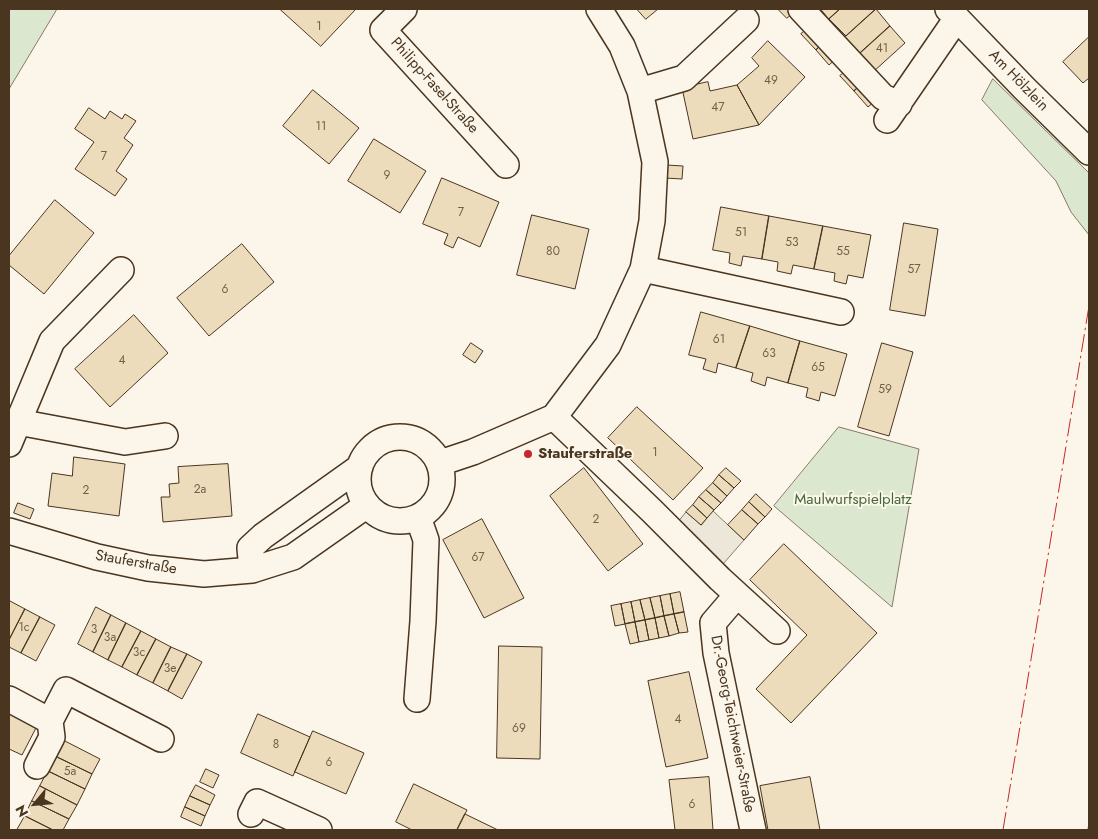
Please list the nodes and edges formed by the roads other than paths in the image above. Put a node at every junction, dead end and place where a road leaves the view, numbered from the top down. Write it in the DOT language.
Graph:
graph roads {
  1 [pos="404,9"];
  2 [pos="599,9"];
  3 [pos="801,9"];
  4 [pos="953,13"];
  5 [pos="746,20"];
  6 [pos="640,91"];
  7 [pos="1089,152"];
  8 [pos="506,165"];
  9 [pos="643,269"];
  10 [pos="120,270"];
  11 [pos="841,312"];
  12 [pos="554,417"];
  13 [pos="13,433"];
  14 [pos="164,436"];
  15 [pos="440,463"];
  16 [pos="360,467"];
  17 [pos="367,505"];
  18 [pos="418,517"];
  19 [pos="9,531"];
  20 [pos="252,570"];
  21 [pos="737,595"];
  22 [pos="776,632"];
  23 [pos="9,699"];
  24 [pos="417,699"];
  25 [pos="50,721"];
  26 [pos="161,740"];
  27 [pos="37,766"];
  28 [pos="251,814"];
  29 [pos="319,830"];
  30 [pos="753,830"];
  1 -- 8 [label="street, Philipp-Fasel-Straße"];
  2 -- 6 [label="street"];
  3 -- 4 [label="street"];
  4 -- 7 [label="street, Am Hölzlein"];
  5 -- 6 [label="street"];
  6 -- 9 [label="street"];
  9 -- 11 [label="street"];
  9 -- 12 [label="street"];
  10 -- 13 [label="street"];
  12 -- 15 [label="street"];
  12 -- 21 [label="street"];
  13 -- 14 [label="street"];
  15 -- 16 [label="street"];
  15 -- 18 [label="street"];
  16 -- 17 [label="street"];
  16 -- 20 [label="street"];
  17 -- 18 [label="street"];
  17 -- 20 [label="street, Stauferstraße"];
  18 -- 24 [label="street"];
  19 -- 20 [label="street, Stauferstraße"];
  21 -- 22 [label="street"];
  21 -- 30 [label="street, Dr.-Georg-Teichtweier-Straße"];
  23 -- 25 [label="street"];
  25 -- 26 [label="street"];
  25 -- 27 [label="street"];
  28 -- 29 [label="street"];
}
